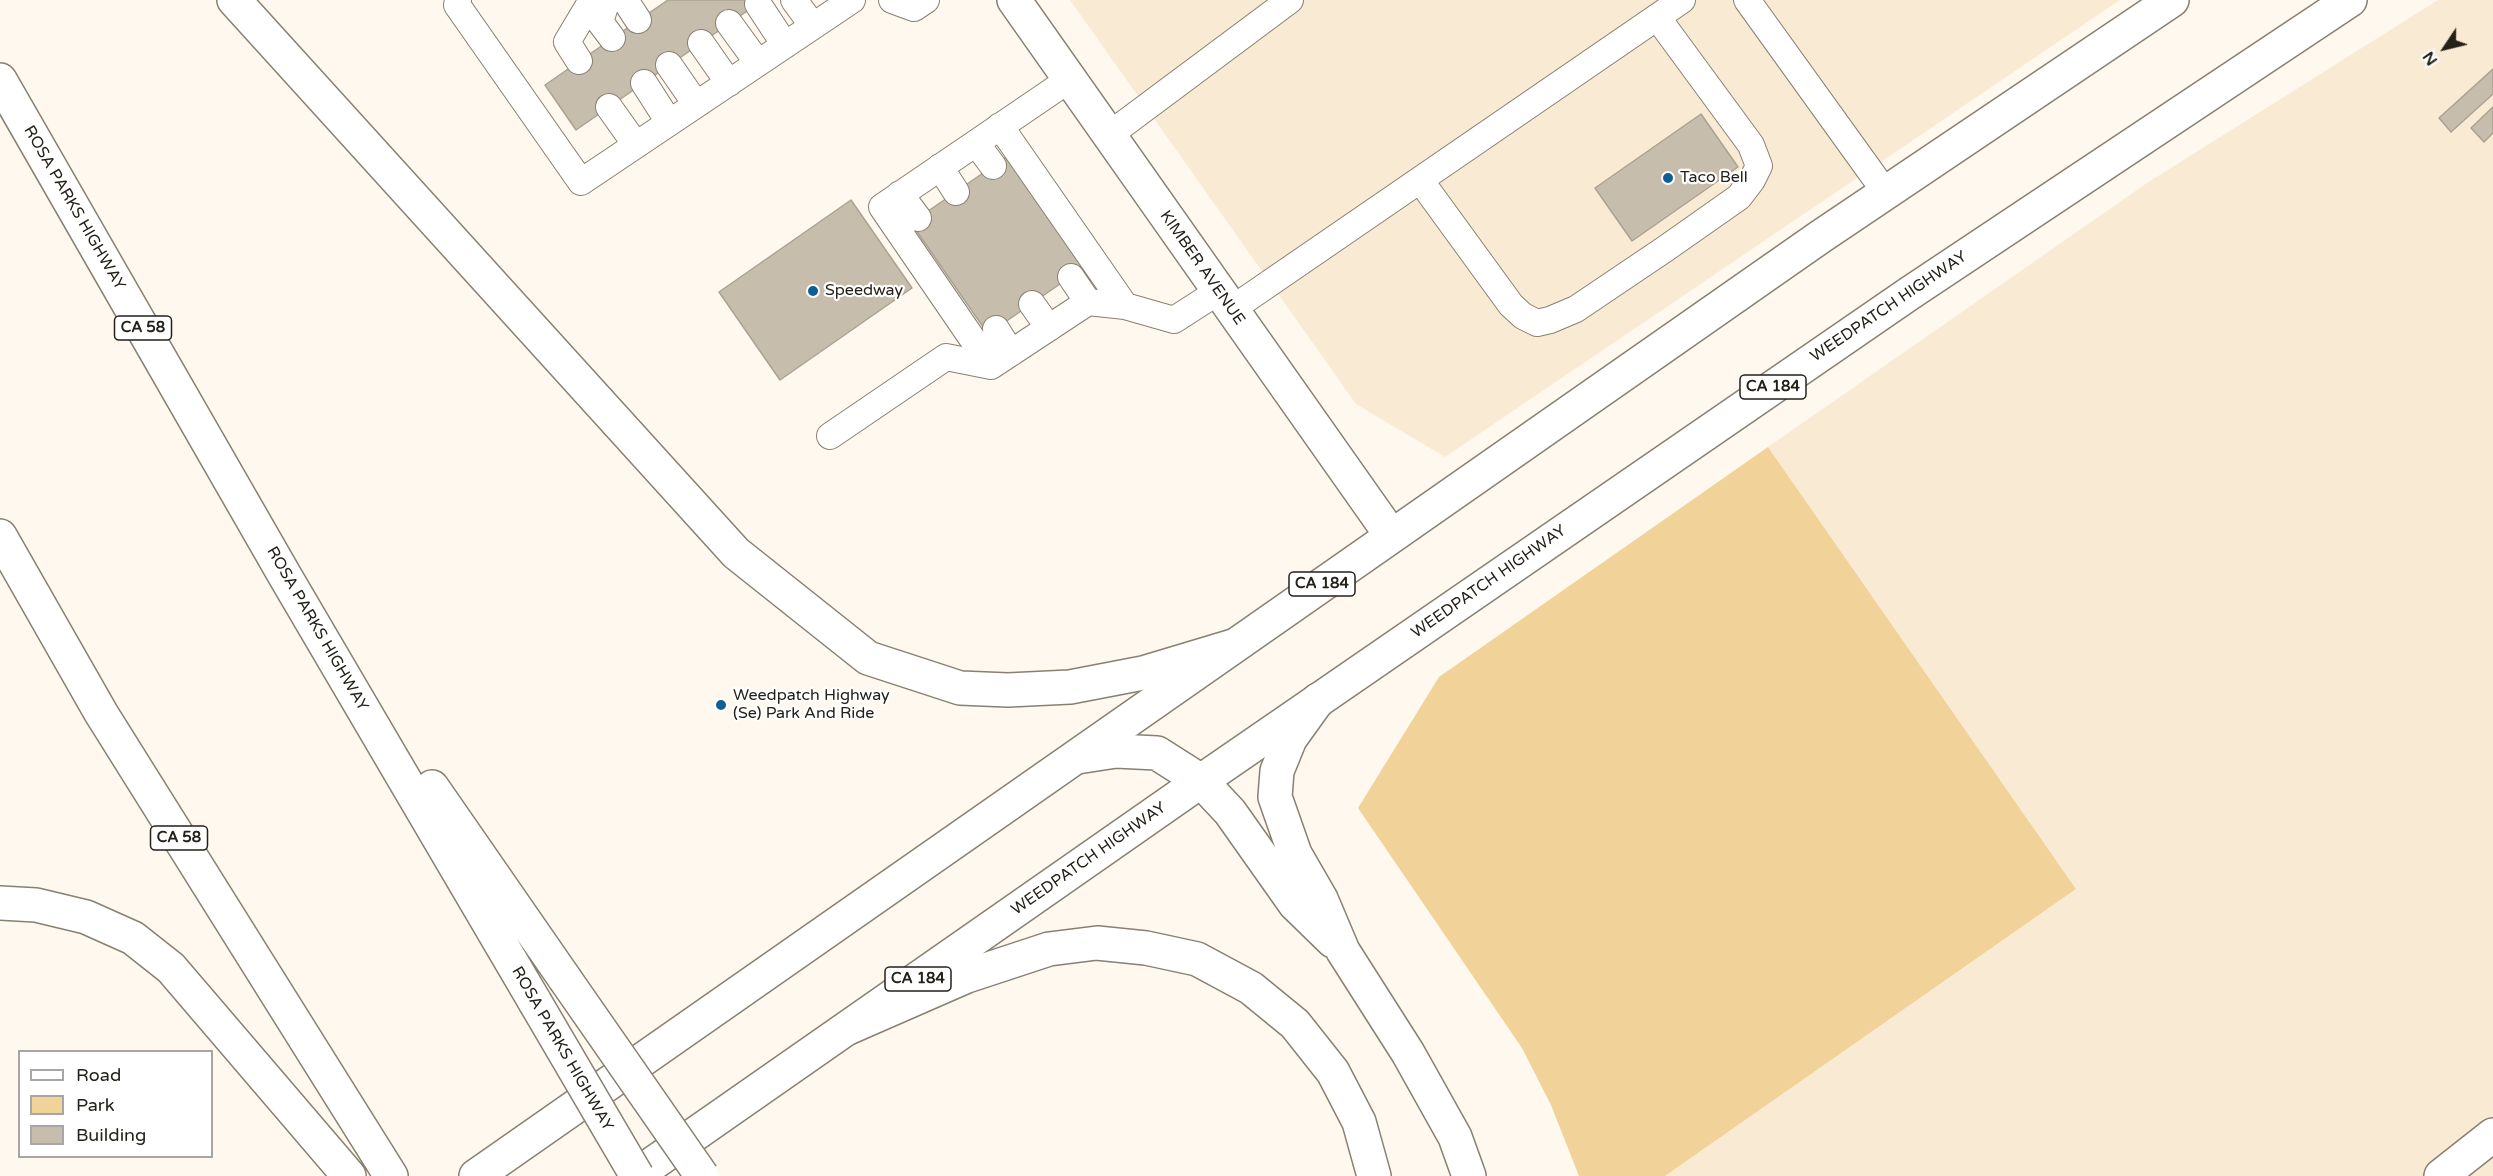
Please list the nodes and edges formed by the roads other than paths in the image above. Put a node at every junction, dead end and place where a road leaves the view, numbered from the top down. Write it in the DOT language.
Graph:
graph roads {
  1 [pos="234,0"];
  2 [pos="458,0"];
  3 [pos="592,0"];
  4 [pos="608,0"];
  5 [pos="794,0"];
  6 [pos="852,0"];
  7 [pos="892,0"];
  8 [pos="926,0"];
  9 [pos="1014,0"];
  10 [pos="1290,0"];
  11 [pos="1682,0"];
  12 [pos="1747,0"];
  13 [pos="2172,0"];
  14 [pos="2350,0"];
  15 [pos="758,4"];
  16 [pos="1657,17"];
  17 [pos="729,23"];
  18 [pos="813,26"];
  19 [pos="612,38"];
  20 [pos="701,43"];
  21 [pos="785,45"];
  22 [pos="579,61"];
  23 [pos="758,63"];
  24 [pos="669,65"];
  25 [pos="1070,79"];
  26 [pos="0,80"];
  27 [pos="729,82"];
  28 [pos="644,83"];
  29 [pos="696,104"];
  30 [pos="609,106"];
  31 [pos="669,122"];
  32 [pos="1000,126"];
  33 [pos="1109,135"];
  34 [pos="976,143"];
  35 [pos="636,145"];
  36 [pos="993,166"];
  37 [pos="940,167"];
  38 [pos="1420,180"];
  39 [pos="956,192"];
  40 [pos="1886,193"];
  41 [pos="900,194"];
  42 [pos="918,218"];
  43 [pos="1071,276"];
  44 [pos="1225,300"];
  45 [pos="1088,302"];
  46 [pos="1032,304"];
  47 [pos="1125,306"];
  48 [pos="1049,328"];
  49 [pos="996,329"];
  50 [pos="1001,360"];
  51 [pos="830,436"];
  52 [pos="0,536"];
  53 [pos="1391,536"];
  54 [pos="285,576"];
  55 [pos="1233,646"];
  56 [pos="1318,700"];
  57 [pos="1077,757"];
  58 [pos="1201,781"];
  59 [pos="0,903"];
  60 [pos="1343,951"];
  61 [pos="848,1028"];
  62 [pos="2493,1135"];
  63 [pos="342,1168"];
  64 [pos="391,1176"];
  65 [pos="476,1176"];
  66 [pos="636,1176"];
  67 [pos="702,1176"];
  68 [pos="1374,1176"];
  69 [pos="1470,1176"];
  70 [pos="2441,1176"];
  1 -- 55 [label="main road"];
  2 -- 35 [label="lane"];
  3 -- 22 [label="lane"];
  4 -- 19 [label="lane"];
  5 -- 18 [label="lane"];
  6 -- 18 [label="lane"];
  7 -- 8 [label="lane"];
  9 -- 25 [label="main road, KIMBER AVENUE"];
  10 -- 33 [label="lane"];
  11 -- 16 [label="lane"];
  12 -- 40 [label="lane"];
  13 -- 40 [label="main road, CA 184"];
  14 -- 56 [label="main road, WEEDPATCH HIGHWAY / CA 184"];
  15 -- 21 [label="lane"];
  16 -- 38 [label="lane"];
  16 -- 38 [label="lane"];
  17 -- 23 [label="lane"];
  18 -- 21 [label="lane"];
  20 -- 27 [label="lane"];
  21 -- 23 [label="lane"];
  23 -- 27 [label="lane"];
  24 -- 29 [label="lane"];
  25 -- 32 [label="lane"];
  25 -- 33 [label="main road, KIMBER AVENUE"];
  26 -- 54 [label="main road, ROSA PARKS HIGHWAY / CA 58"];
  27 -- 29 [label="lane"];
  28 -- 31 [label="lane"];
  29 -- 31 [label="lane"];
  30 -- 35 [label="lane"];
  31 -- 35 [label="lane"];
  32 -- 34 [label="lane"];
  32 -- 47 [label="lane"];
  33 -- 44 [label="main road, KIMBER AVENUE"];
  34 -- 36 [label="lane"];
  34 -- 37 [label="lane"];
  37 -- 39 [label="lane"];
  37 -- 41 [label="lane"];
  38 -- 44 [label="lane"];
  40 -- 53 [label="main road, CA 184"];
  41 -- 42 [label="lane"];
  41 -- 50 [label="lane"];
  43 -- 45 [label="lane"];
  44 -- 47 [label="lane"];
  44 -- 53 [label="main road, KIMBER AVENUE"];
  45 -- 47 [label="lane"];
  45 -- 48 [label="lane"];
  46 -- 48 [label="lane"];
  48 -- 50 [label="lane"];
  49 -- 50 [label="lane"];
  50 -- 51 [label="lane"];
  52 -- 64 [label="main road, CA 58"];
  53 -- 55 [label="main road, CA 184"];
  54 -- 66 [label="main road, ROSA PARKS HIGHWAY / CA 58, bridge"];
  54 -- 67 [label="main road, bridge"];
  55 -- 57 [label="main road, CA 184"];
  56 -- 58 [label="main road, WEEDPATCH HIGHWAY / CA 184"];
  56 -- 60 [label="main road"];
  57 -- 58 [label="main road"];
  57 -- 65 [label="main road, CA 184"];
  58 -- 60 [label="main road"];
  58 -- 61 [label="main road, WEEDPATCH HIGHWAY / CA 184"];
  59 -- 63 [label="main road"];
  60 -- 69 [label="main road"];
  61 -- 66 [label="main road, WEEDPATCH HIGHWAY / CA 184"];
  61 -- 68 [label="main road"];
  62 -- 70 [label="main road"];
}
